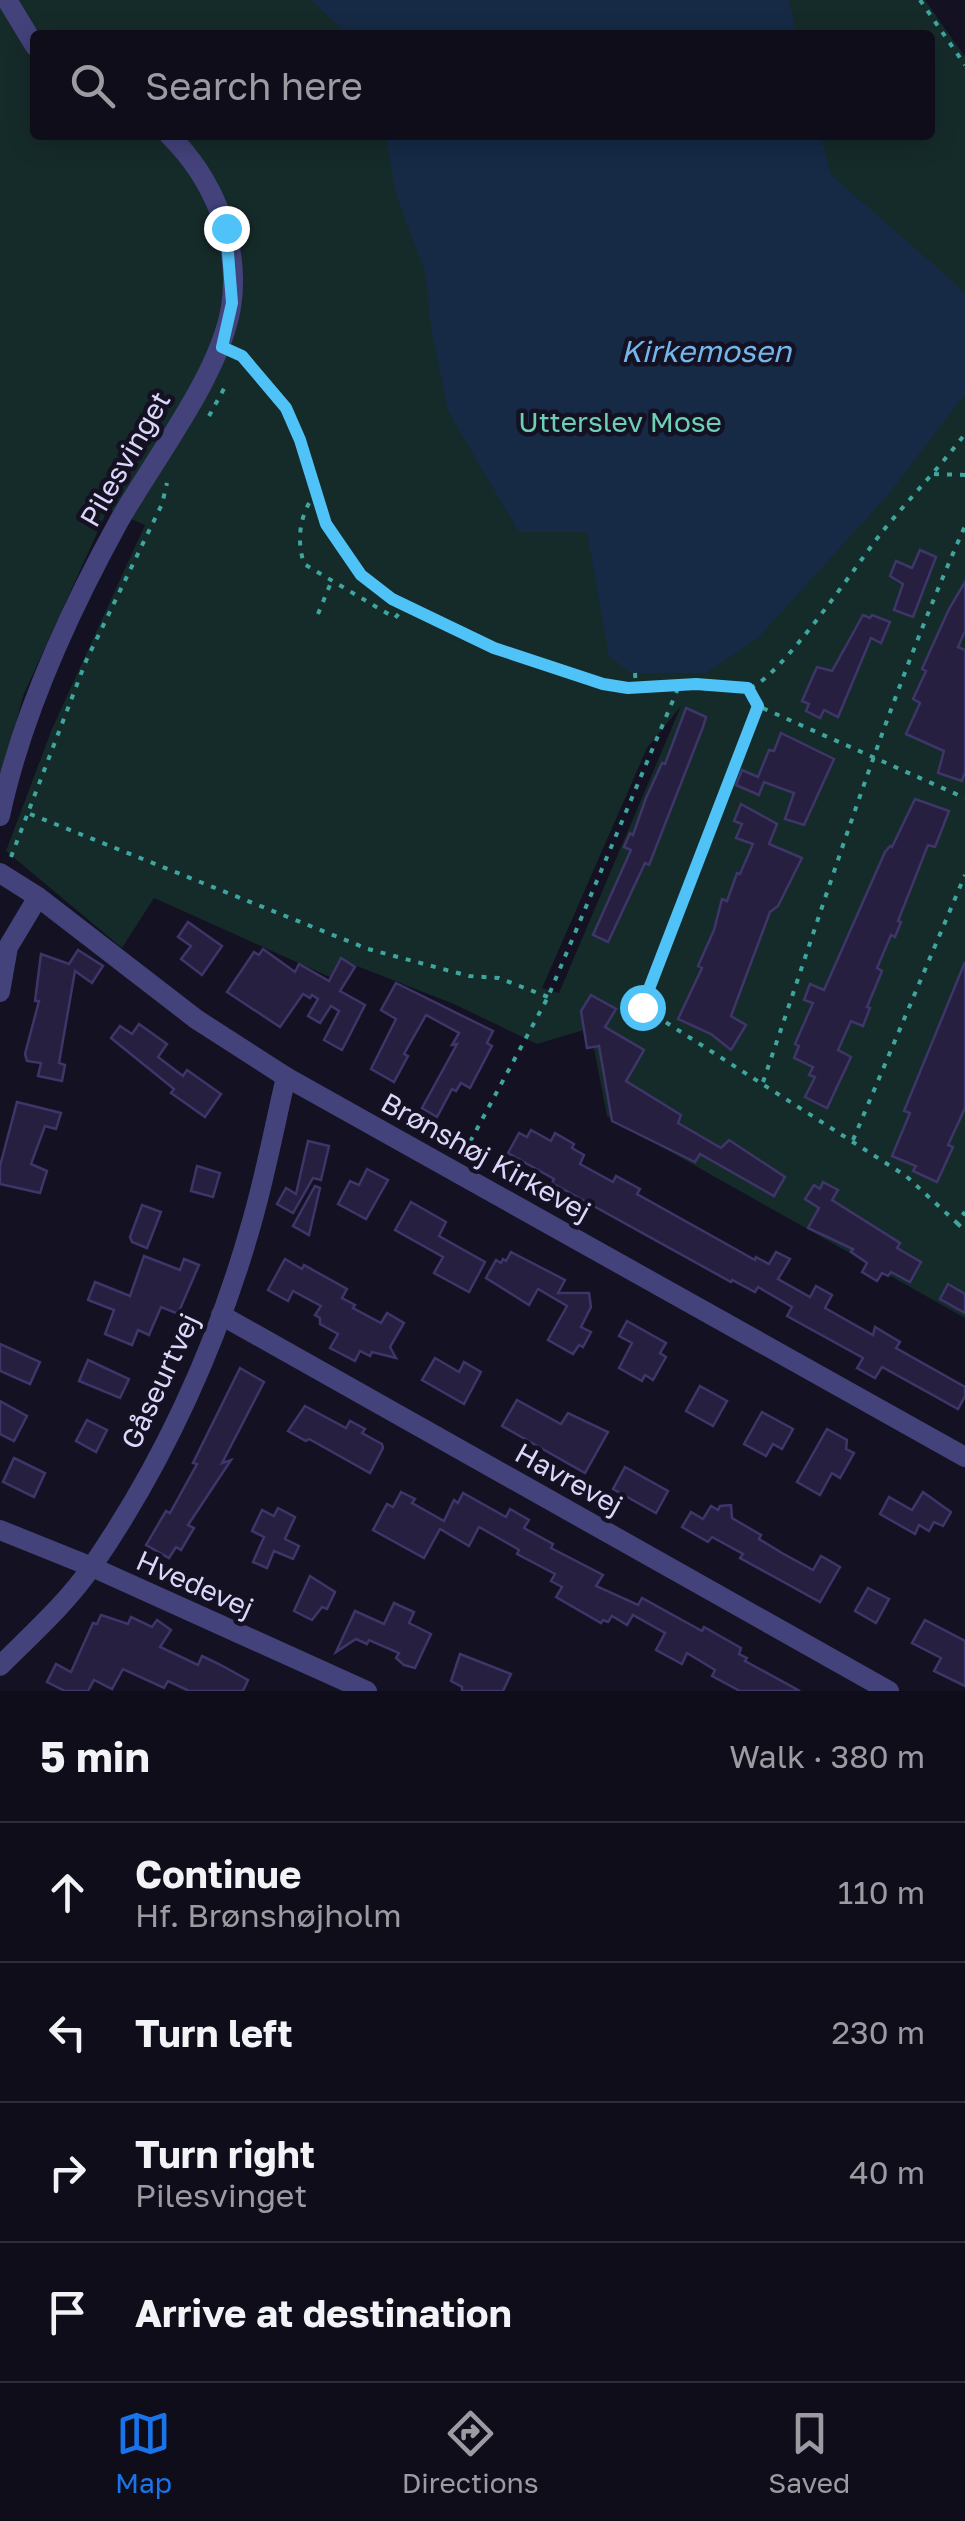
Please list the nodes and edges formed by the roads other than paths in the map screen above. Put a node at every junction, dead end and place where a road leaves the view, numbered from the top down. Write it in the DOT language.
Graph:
graph roads {
  1 [pos="6,0"];
  2 [pos="30,38"];
  3 [pos="173,140"];
  4 [pos="1,809"];
  5 [pos="0,873"];
  6 [pos="38,897"];
  7 [pos="0,992"];
  8 [pos="286,1077"];
  9 [pos="221,1316"];
  10 [pos="965,1457"];
  11 [pos="0,1530"];
  12 [pos="92,1567"];
  13 [pos="0,1666"];
  14 [pos="367,1691"];
  15 [pos="889,1691"];
  1 -- 2 [label="street"];
  3 -- 4 [label="street, Pilesvinget"];
  5 -- 6 [label="street, Brønshøj Kirkevej"];
  6 -- 7 [label="street"];
  6 -- 8 [label="street, Brønshøj Kirkevej"];
  8 -- 9 [label="street, Gåseurtvej"];
  8 -- 10 [label="street, Brønshøj Kirkevej"];
  9 -- 12 [label="street, Gåseurtvej"];
  9 -- 15 [label="street, Havrevej"];
  11 -- 12 [label="street, Hvedevej"];
  12 -- 13 [label="street, Gåseurtvej"];
  12 -- 14 [label="street, Hvedevej"];
}
